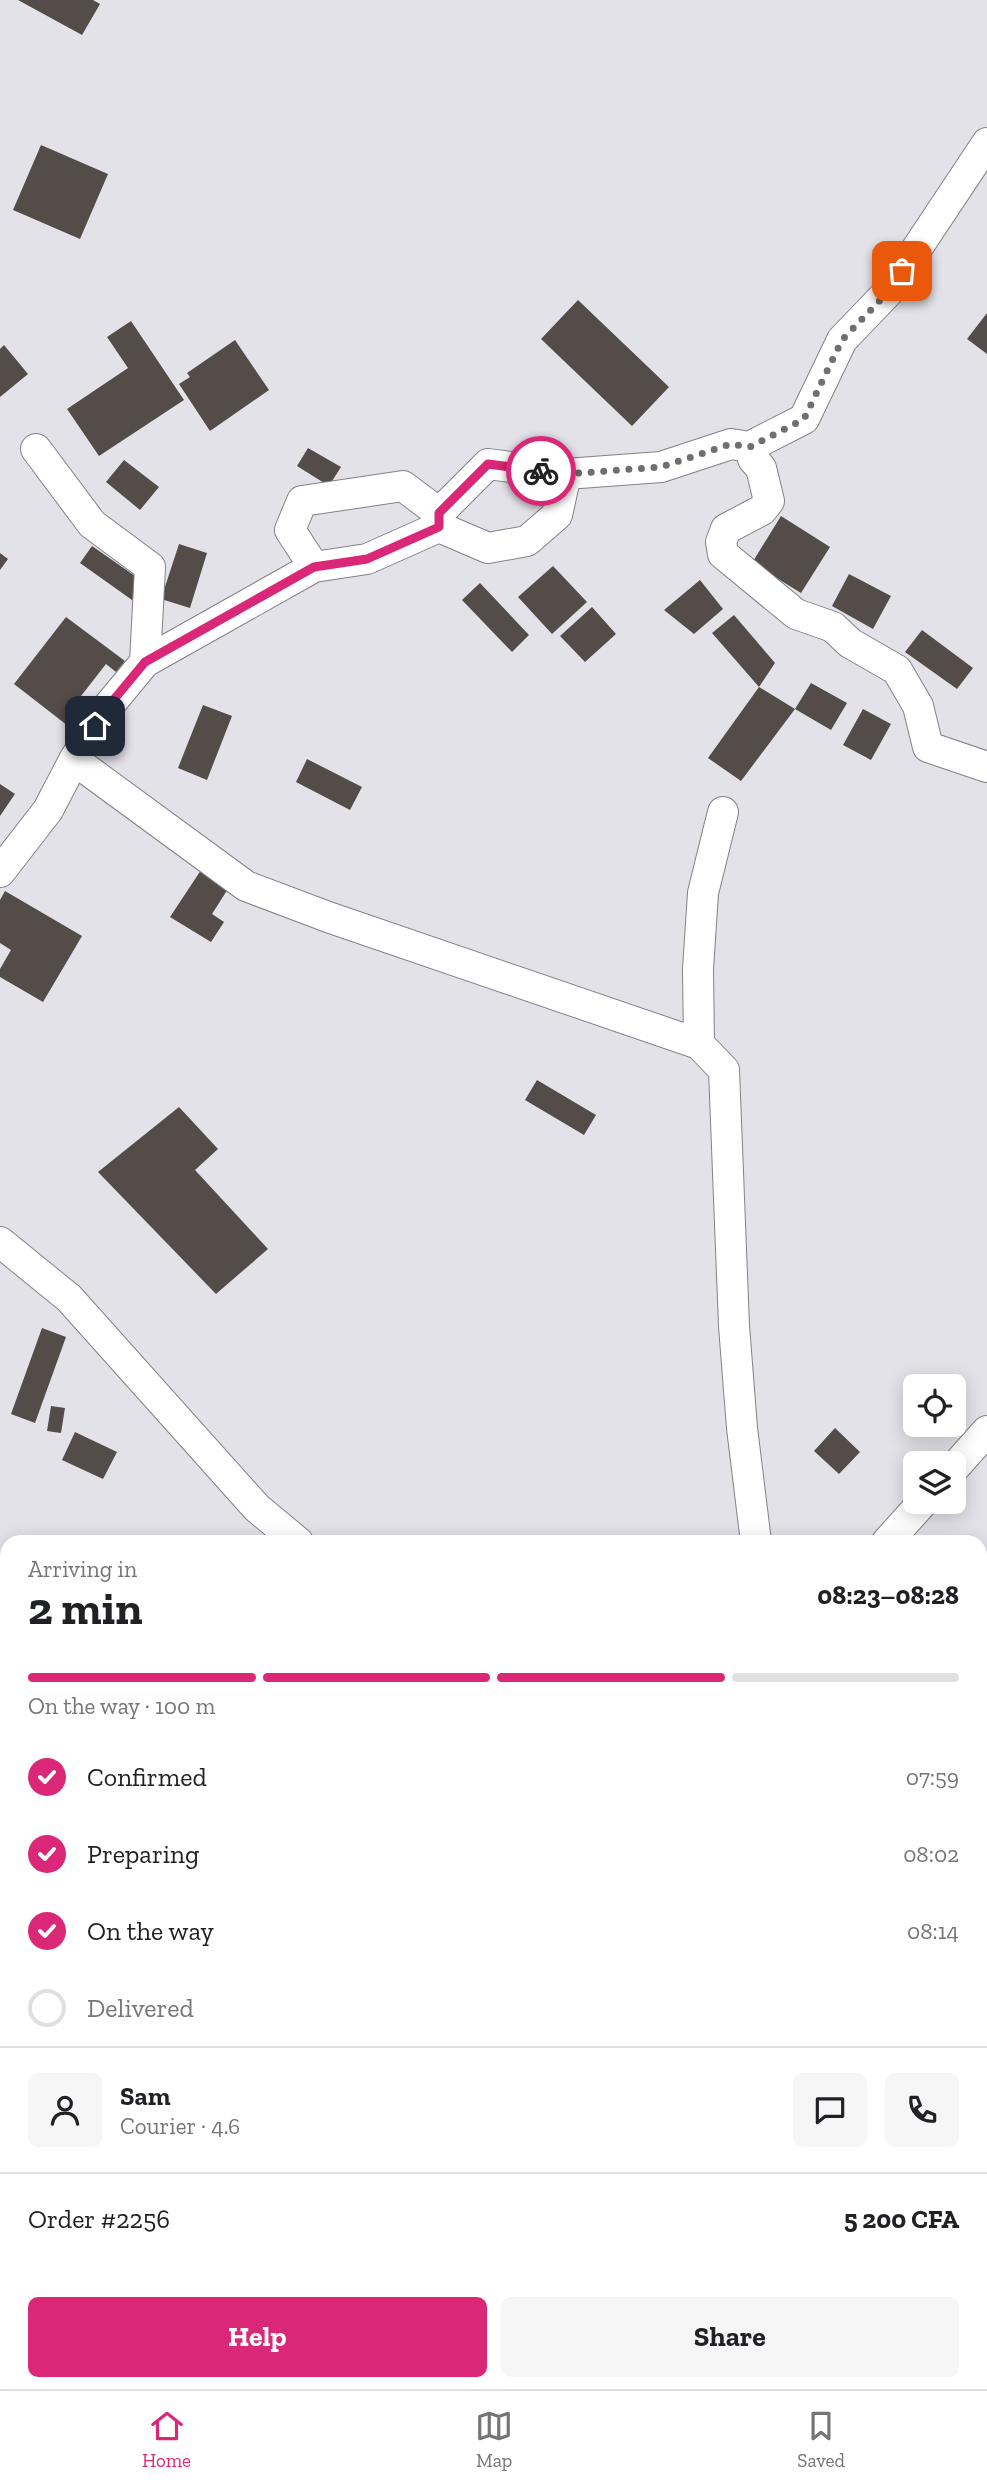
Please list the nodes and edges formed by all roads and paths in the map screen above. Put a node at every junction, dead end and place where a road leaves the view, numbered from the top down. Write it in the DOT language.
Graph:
graph roads {
  1 [pos="987,143"];
  2 [pos="750,447"];
  3 [pos="36,449"];
  4 [pos="566,474"];
  5 [pos="439,520"];
  6 [pos="314,567"];
  7 [pos="145,662"];
  8 [pos="74,760"];
  9 [pos="987,767"];
  10 [pos="723,812"];
  11 [pos="0,872"];
  12 [pos="699,1044"];
  13 [pos="0,1242"];
  14 [pos="987,1431"];
  15 [pos="966,1455"];
  16 [pos="912,1514"];
  17 [pos="290,1535"];
  18 [pos="755,1535"];
  19 [pos="893,1535"];
  1 -- 2 [label="street"];
  2 -- 4 [label="street"];
  2 -- 9 [label="street"];
  3 -- 7 [label="street"];
  4 -- 5 [label="street"];
  4 -- 5 [label="street"];
  5 -- 6 [label="street"];
  5 -- 6 [label="street"];
  6 -- 7 [label="street"];
  7 -- 8 [label="street"];
  8 -- 11 [label="street"];
  8 -- 12 [label="street"];
  10 -- 12 [label="street"];
  12 -- 18 [label="street"];
  13 -- 17 [label="street"];
  14 -- 15 [label="street"];
  16 -- 19 [label="street"];
}
